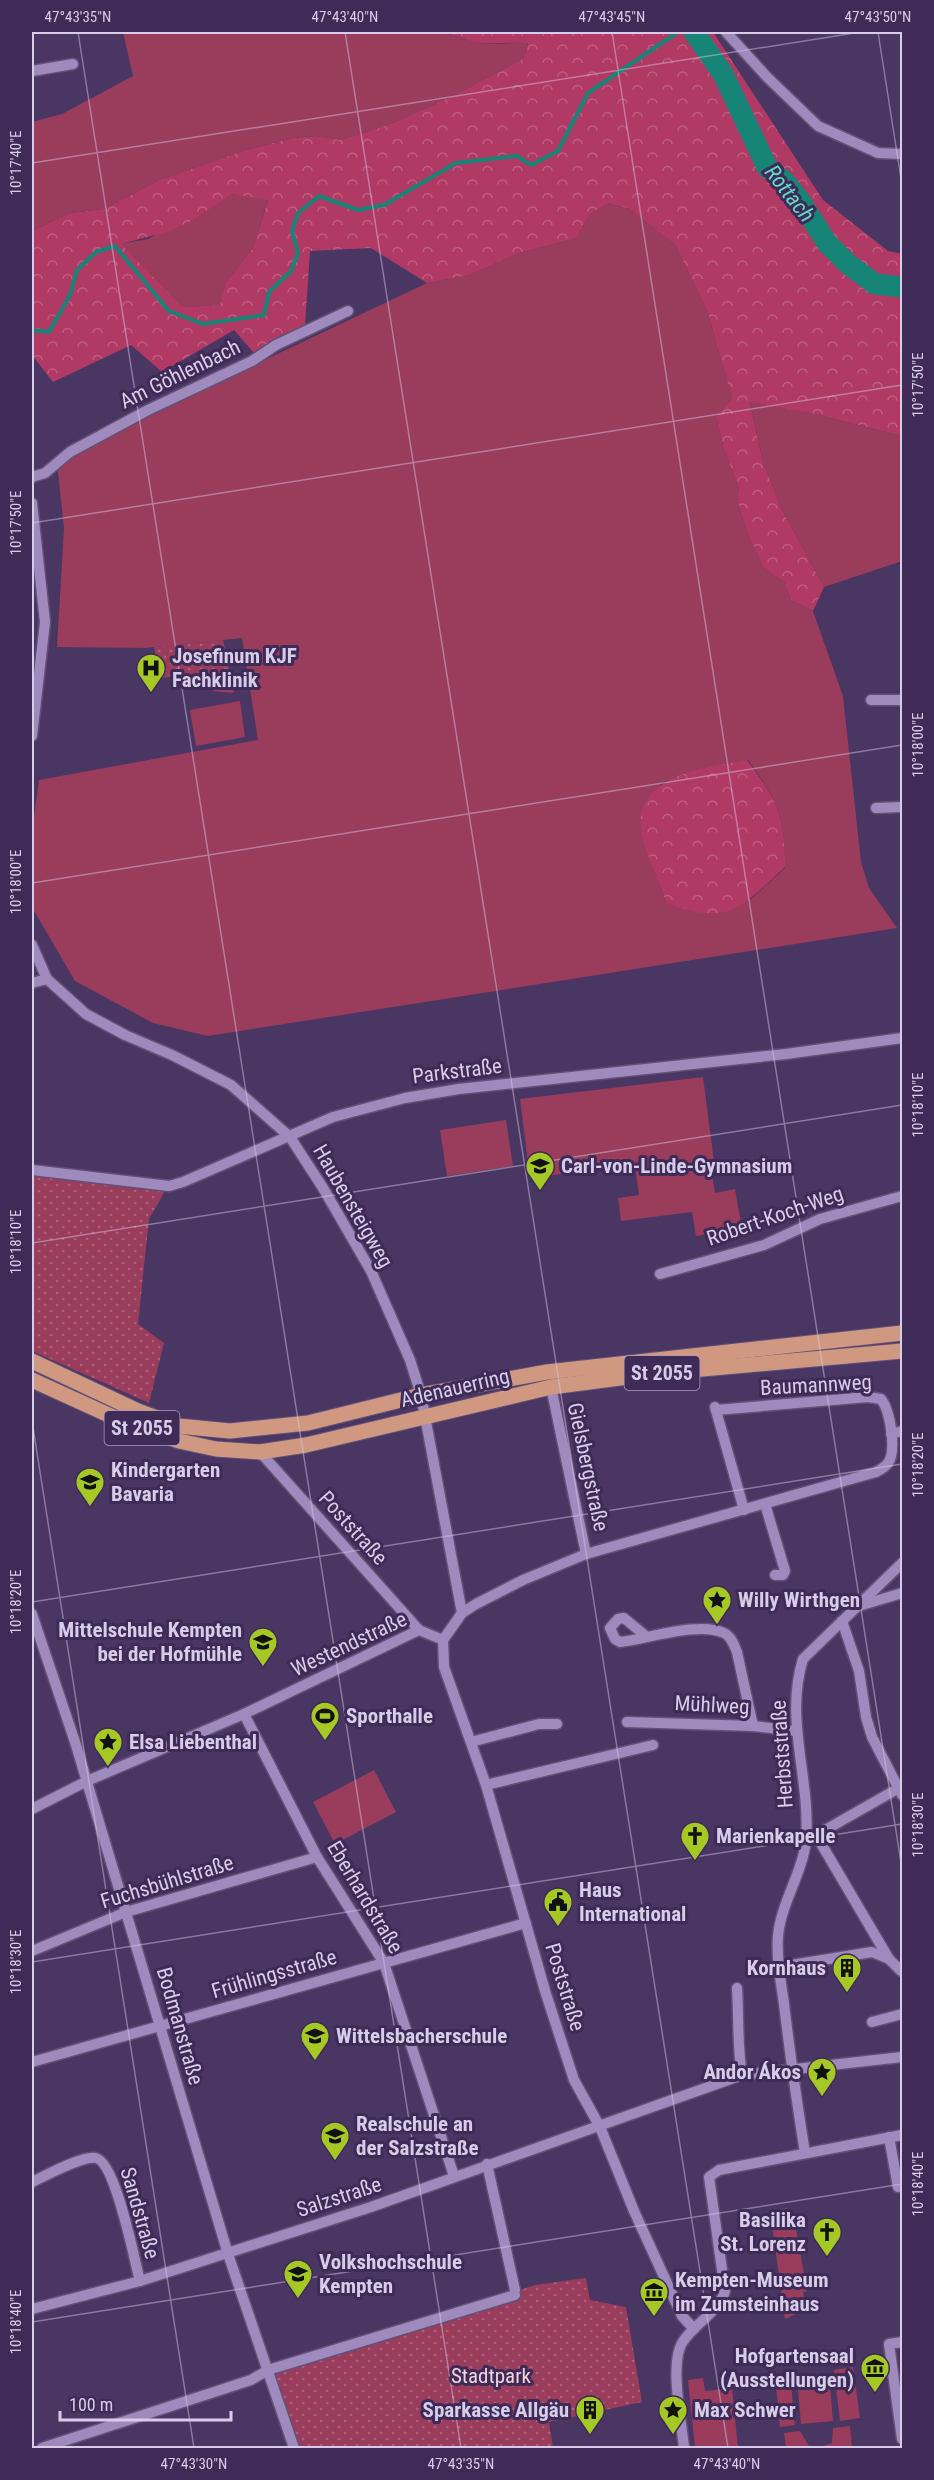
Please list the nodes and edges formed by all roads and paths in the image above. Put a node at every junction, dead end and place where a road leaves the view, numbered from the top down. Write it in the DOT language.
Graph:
graph roads {
  1 [pos="726,32"];
  2 [pos="74,64"];
  3 [pos="32,71"];
  4 [pos="903,154"];
  5 [pos="348,311"];
  6 [pos="32,477"];
  7 [pos="32,503"];
  8 [pos="35,564"];
  9 [pos="871,700"];
  10 [pos="903,700"];
  11 [pos="32,736"];
  12 [pos="903,807"];
  13 [pos="876,808"];
  14 [pos="32,945"];
  15 [pos="47,979"];
  16 [pos="32,983"];
  17 [pos="903,1038"];
  18 [pos="290,1137"];
  19 [pos="32,1170"];
  20 [pos="903,1196"];
  21 [pos="660,1274"];
  22 [pos="903,1333"];
  23 [pos="903,1351"];
  24 [pos="32,1361"];
  25 [pos="32,1380"];
  26 [pos="551,1387"];
  27 [pos="421,1395"];
  28 [pos="425,1416"];
  29 [pos="903,1431"];
  30 [pos="891,1434"];
  31 [pos="260,1452"];
  32 [pos="765,1504"];
  33 [pos="744,1510"];
  34 [pos="586,1554"];
  35 [pos="903,1563"];
  36 [pos="775,1575"];
  37 [pos="903,1593"];
  38 [pos="859,1606"];
  39 [pos="462,1613"];
  40 [pos="32,1614"];
  41 [pos="842,1621"];
  42 [pos="419,1630"];
  43 [pos="647,1637"];
  44 [pos="442,1640"];
  45 [pos="244,1714"];
  46 [pos="627,1722"];
  47 [pos="557,1724"];
  48 [pos="753,1726"];
  49 [pos="795,1731"];
  50 [pos="471,1742"];
  51 [pos="653,1745"];
  52 [pos="903,1768"];
  53 [pos="891,1773"];
  54 [pos="87,1781"];
  55 [pos="486,1785"];
  56 [pos="901,1792"];
  57 [pos="32,1809"];
  58 [pos="811,1838"];
  59 [pos="317,1857"];
  60 [pos="126,1912"];
  61 [pos="526,1923"];
  62 [pos="32,1951"];
  63 [pos="889,1959"];
  64 [pos="384,1963"];
  65 [pos="779,1967"];
  66 [pos="902,1972"];
  67 [pos="737,1988"];
  68 [pos="903,2014"];
  69 [pos="872,2022"];
  70 [pos="159,2027"];
  71 [pos="903,2056"];
  72 [pos="32,2062"];
  73 [pos="792,2068"];
  74 [pos="742,2075"];
  75 [pos="600,2127"];
  76 [pos="903,2135"];
  77 [pos="889,2137"];
  78 [pos="805,2152"];
  79 [pos="487,2164"];
  80 [pos="454,2176"];
  81 [pos="32,2182"];
  82 [pos="903,2186"];
  83 [pos="228,2254"];
  84 [pos="140,2281"];
  85 [pos="32,2309"];
  86 [pos="694,2329"];
  87 [pos="903,2342"];
  88 [pos="268,2370"];
  89 [pos="903,2439"];
  90 [pos="42,2448"];
  91 [pos="294,2448"];
  92 [pos="684,2448"];
  1 -- 4 [label="street"];
  2 -- 3 [label="street"];
  5 -- 6 [label="street, Am Göhlenbach"];
  7 -- 8 [label="street"];
  8 -- 11 [label="street"];
  9 -- 10 [label="street"];
  12 -- 13 [label="street"];
  14 -- 15 [label="street, Haubensteigweg"];
  15 -- 16 [label="street"];
  15 -- 18 [label="street, Haubensteigweg"];
  17 -- 18 [label="street, Parkstraße"];
  18 -- 19 [label="street, Parkstraße"];
  18 -- 27 [label="street, Haubensteigweg"];
  20 -- 21 [label="street, Robert-Koch-Weg"];
  22 -- 27 [label="main road, Adenauerring / St 2055"];
  23 -- 26 [label="main road, Adenauerring / St 2055"];
  24 -- 27 [label="main road, Adenauerring / St 2055"];
  25 -- 31 [label="main road, Adenauerring / St 2055"];
  26 -- 28 [label="main road, Adenauerring / St 2055"];
  26 -- 34 [label="street, Gielsbergstraße"];
  27 -- 28 [label="street, Haubensteigweg"];
  28 -- 31 [label="main road, Adenauerring / St 2055"];
  28 -- 39 [label="street, Haubensteigweg"];
  29 -- 30 [label="street"];
  30 -- 32 [label="street, Baumannweg"];
  30 -- 33 [label="street, Baumannweg"];
  31 -- 42 [label="street, Poststraße"];
  32 -- 33 [label="street"];
  32 -- 36 [label="street"];
  33 -- 34 [label="street"];
  34 -- 39 [label="street"];
  35 -- 38 [label="street, Herbststraße"];
  37 -- 38 [label="street"];
  38 -- 41 [label="street, Herbststraße"];
  39 -- 44 [label="street"];
  40 -- 54 [label="street, Bodmanstraße"];
  41 -- 49 [label="street, Herbststraße"];
  41 -- 53 [label="street"];
  42 -- 44 [label="street, Westendstraße"];
  42 -- 45 [label="street, Westendstraße"];
  43 -- 48 [label="street"];
  44 -- 50 [label="street, Poststraße"];
  45 -- 54 [label="street, Westendstraße"];
  45 -- 59 [label="street, Eberhardstraße"];
  46 -- 48 [label="street, Mühlweg"];
  47 -- 50 [label="street"];
  48 -- 49 [label="street, Mühlweg"];
  49 -- 58 [label="street, Herbststraße"];
  50 -- 55 [label="street, Poststraße"];
  51 -- 55 [label="street"];
  52 -- 53 [label="street"];
  53 -- 56 [label="street"];
  54 -- 57 [label="street, Westendstraße"];
  54 -- 60 [label="street, Bodmanstraße"];
  55 -- 61 [label="street, Poststraße"];
  56 -- 58 [label="street"];
  58 -- 63 [label="street"];
  58 -- 65 [label="street"];
  59 -- 60 [label="street, Fuchsbühlstraße"];
  59 -- 64 [label="street, Eberhardstraße"];
  60 -- 62 [label="street, Fuchsbühlstraße"];
  60 -- 70 [label="street, Bodmanstraße"];
  61 -- 64 [label="street, Frühlingsstraße"];
  61 -- 75 [label="street, Poststraße"];
  63 -- 65 [label="street"];
  63 -- 66 [label="street"];
  64 -- 70 [label="street, Frühlingsstraße"];
  64 -- 80 [label="street, Eberhardstraße"];
  65 -- 73 [label="street"];
  67 -- 74 [label="street"];
  68 -- 69 [label="street"];
  70 -- 72 [label="street, Frühlingsstraße"];
  70 -- 83 [label="street, Bodmanstraße"];
  71 -- 73 [label="street, Salzstraße"];
  73 -- 74 [label="street, Salzstraße"];
  73 -- 78 [label="street"];
  74 -- 75 [label="street, Salzstraße"];
  75 -- 79 [label="street, Salzstraße"];
  75 -- 86 [label="street, Poststraße"];
  76 -- 77 [label="street"];
  77 -- 78 [label="street"];
  77 -- 82 [label="street"];
  78 -- 86 [label="street"];
  79 -- 80 [label="street, Salzstraße"];
  79 -- 88 [label="street"];
  80 -- 83 [label="street, Salzstraße"];
  81 -- 84 [label="street, Sandstraße"];
  83 -- 84 [label="street, Salzstraße"];
  83 -- 88 [label="street, Bodmanstraße"];
  84 -- 85 [label="street, Salzstraße"];
  86 -- 92 [label="street"];
  87 -- 89 [label="street"];
  88 -- 90 [label="street"];
  88 -- 91 [label="street, Bodmanstraße"];
}
